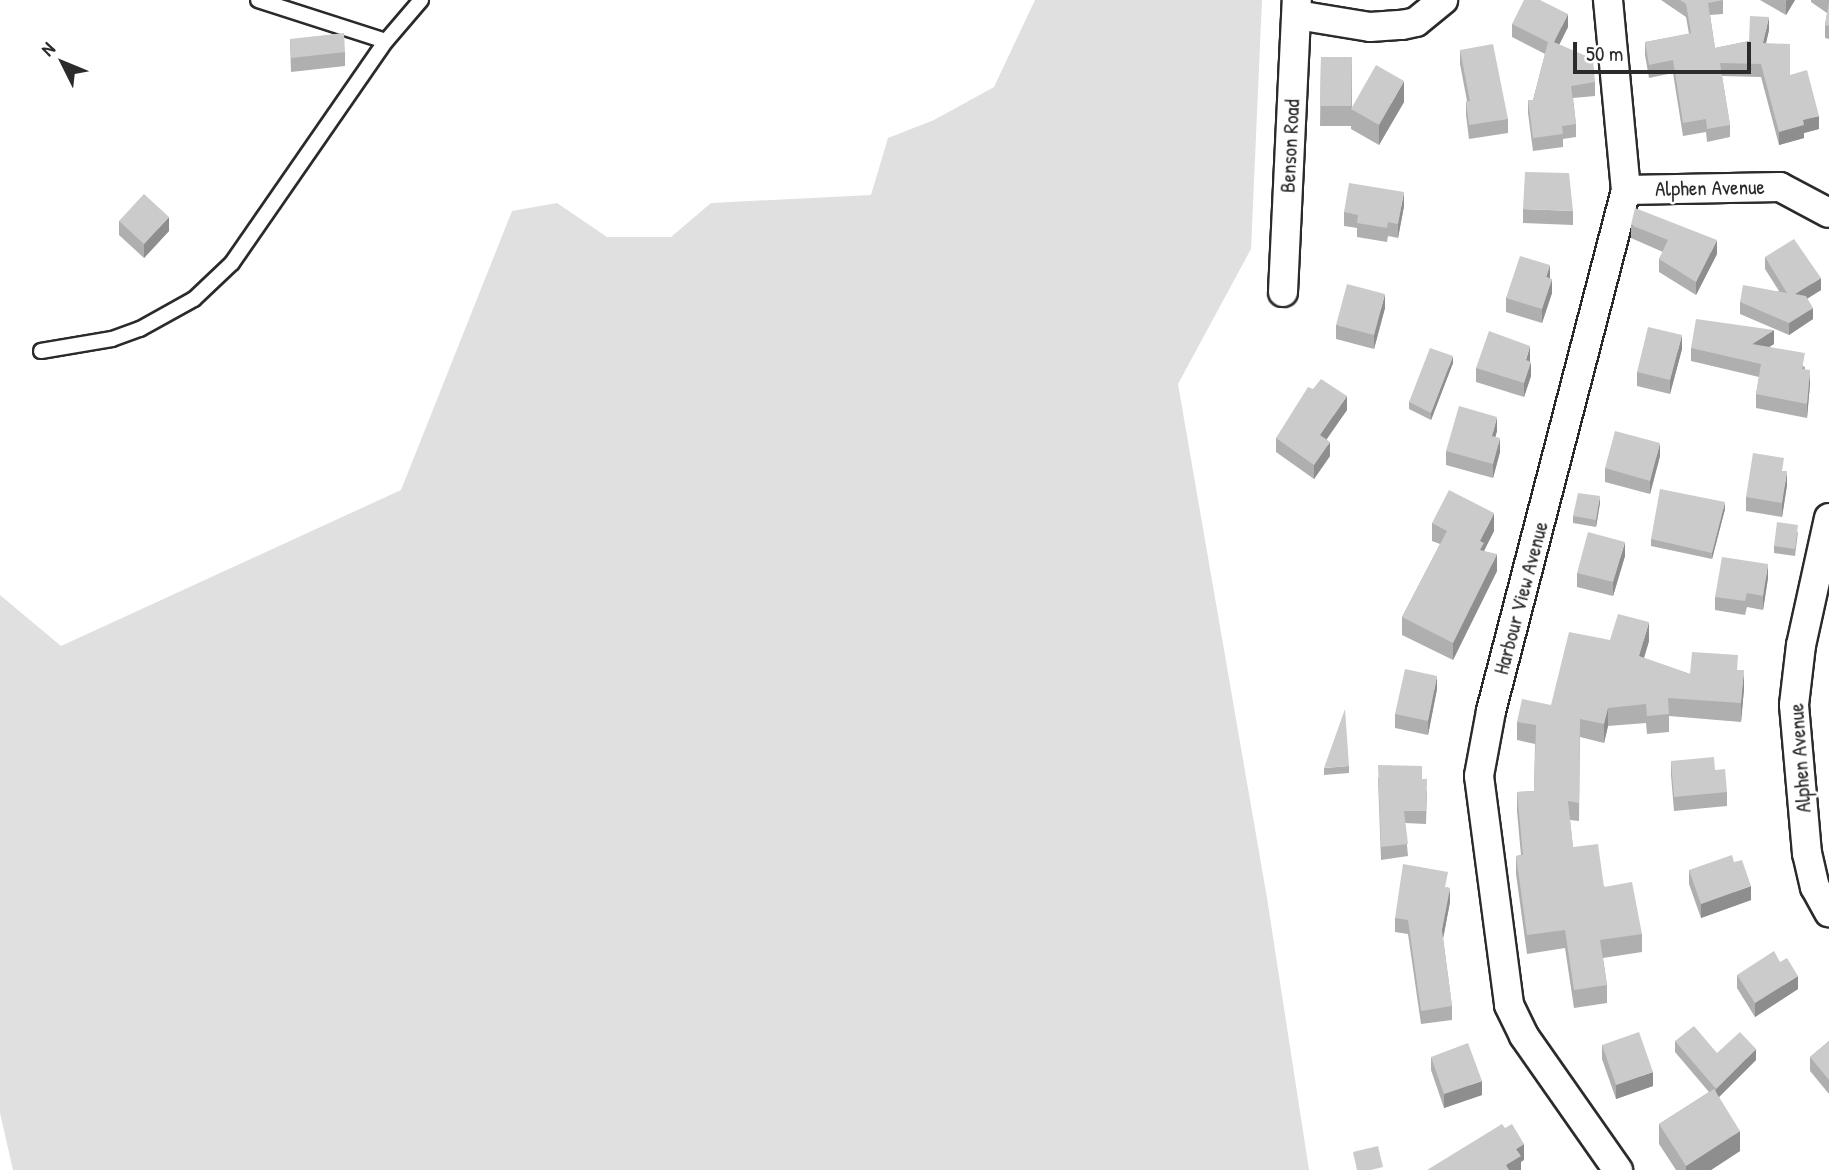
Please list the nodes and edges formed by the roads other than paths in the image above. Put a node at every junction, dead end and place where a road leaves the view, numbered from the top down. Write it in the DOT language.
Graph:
graph roads {
  1 [pos="258,0"];
  2 [pos="421,0"];
  3 [pos="1443,0"];
  4 [pos="1608,0"];
  5 [pos="1297,7"];
  6 [pos="386,41"];
  7 [pos="1626,190"];
  8 [pos="1829,213"];
  9 [pos="1283,292"];
  10 [pos="41,351"];
  11 [pos="1829,518"];
  12 [pos="1829,912"];
  13 [pos="1618,1170"];
  1 -- 6 [label="lane"];
  2 -- 6 [label="lane"];
  3 -- 5 [label="street"];
  4 -- 7 [label="street, Harbour View Avenue"];
  5 -- 9 [label="street, Benson Road"];
  6 -- 10 [label="lane"];
  7 -- 8 [label="street, Alphen Avenue"];
  7 -- 13 [label="street, Harbour View Avenue"];
  11 -- 12 [label="street, Alphen Avenue"];
}
